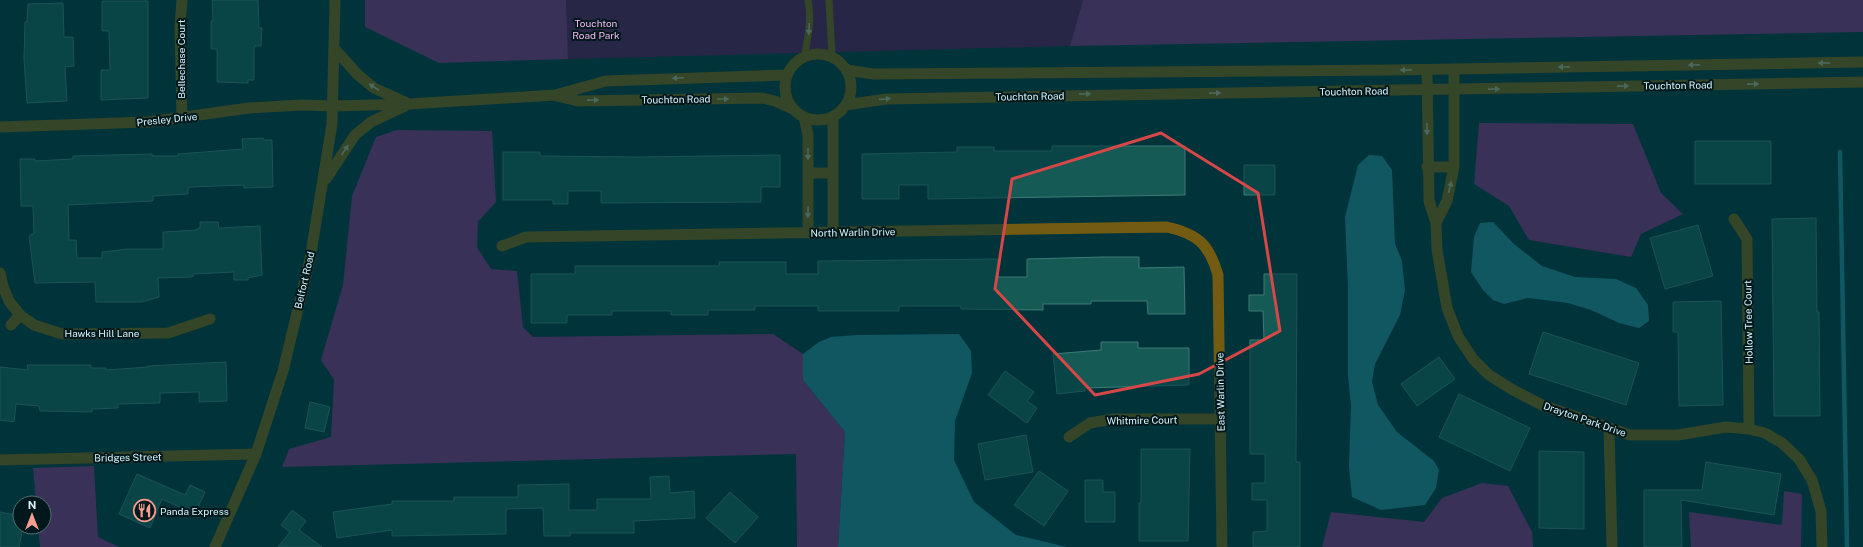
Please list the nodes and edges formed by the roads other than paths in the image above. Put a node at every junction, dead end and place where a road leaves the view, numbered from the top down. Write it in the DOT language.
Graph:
graph roads {
  1 [pos="182,0"];
  2 [pos="335,0"];
  3 [pos="808,0"];
  4 [pos="829,0"];
  5 [pos="334,48"];
  6 [pos="804,57"];
  7 [pos="832,57"];
  8 [pos="1863,62"];
  9 [pos="1454,69"];
  10 [pos="847,70"];
  11 [pos="1427,70"];
  12 [pos="787,75"];
  13 [pos="1863,82"];
  14 [pos="1454,89"];
  15 [pos="1427,90"];
  16 [pos="555,95"];
  17 [pos="409,104"];
  18 [pos="846,105"];
  19 [pos="333,106"];
  20 [pos="799,113"];
  21 [pos="833,116"];
  22 [pos="182,118"];
  23 [pos="0,127"];
  24 [pos="1454,167"];
  25 [pos="1427,168"];
  26 [pos="833,173"];
  27 [pos="808,174"];
  28 [pos="323,182"];
  29 [pos="1734,219"];
  30 [pos="1436,223"];
  31 [pos="833,232"];
  32 [pos="808,233"];
  33 [pos="1201,242"];
  34 [pos="502,246"];
  35 [pos="0,273"];
  36 [pos="20,315"];
  37 [pos="210,319"];
  38 [pos="11,325"];
  39 [pos="1220,419"];
  40 [pos="1609,428"];
  41 [pos="1749,429"];
  42 [pos="1069,437"];
  43 [pos="256,454"];
  44 [pos="0,460"];
  45 [pos="216,547"];
  46 [pos="1222,547"];
  47 [pos="1612,547"];
  48 [pos="1822,547"];
  1 -- 22 [label="street, Bellechase Court"];
  2 -- 5 [label="street, Belfort Road"];
  3 -- 6 [label="lane, one-way"];
  4 -- 7 [label="lane"];
  17 -- 5 [label="street, one-way"];
  5 -- 19 [label="street, Belfort Road"];
  6 -- 7 [label="street"];
  6 -- 12 [label="street"];
  7 -- 10 [label="street"];
  8 -- 9 [label="street, Touchton Road, one-way"];
  9 -- 11 [label="street, Touchton Road"];
  9 -- 14 [label="street"];
  11 -- 10 [label="street, Touchton Road, one-way"];
  10 -- 18 [label="street"];
  11 -- 15 [label="street"];
  12 -- 16 [label="street, Touchton Road, one-way"];
  12 -- 20 [label="street"];
  14 -- 13 [label="street, Touchton Road, one-way"];
  14 -- 15 [label="street, Touchton Road"];
  14 -- 24 [label="street"];
  18 -- 15 [label="street, Touchton Road, one-way"];
  15 -- 25 [label="street, one-way"];
  16 -- 17 [label="street, Touchton Road"];
  16 -- 20 [label="street, Touchton Road, one-way"];
  17 -- 19 [label="street, Touchton Road"];
  28 -- 17 [label="street, one-way"];
  18 -- 21 [label="street"];
  19 -- 22 [label="street, Presley Drive"];
  19 -- 28 [label="street, Belfort Road"];
  20 -- 21 [label="street, Touchton Road"];
  20 -- 27 [label="street, one-way"];
  21 -- 26 [label="street"];
  22 -- 23 [label="street, Presley Drive"];
  24 -- 25 [label="street"];
  30 -- 24 [label="street, one-way"];
  25 -- 30 [label="street"];
  26 -- 27 [label="street"];
  26 -- 31 [label="street"];
  27 -- 32 [label="street, one-way"];
  28 -- 43 [label="street, Belfort Road"];
  29 -- 41 [label="street, Hollow Tree Court"];
  30 -- 40 [label="street, Drayton Park Drive"];
  31 -- 32 [label="street, North Warlin Drive"];
  31 -- 33 [label="street, North Warlin Drive"];
  32 -- 34 [label="street, North Warlin Drive"];
  33 -- 39 [label="street, East Warlin Drive"];
  35 -- 36 [label="street, Hawks Hill Lane"];
  36 -- 37 [label="street, Hawks Hill Lane"];
  36 -- 38 [label="street"];
  39 -- 42 [label="street, Whitmire Court"];
  39 -- 46 [label="street, East Warlin Drive"];
  40 -- 41 [label="street, Drayton Park Drive"];
  40 -- 47 [label="street"];
  41 -- 48 [label="street, Drayton Park Drive"];
  43 -- 44 [label="street, Bridges Street"];
  43 -- 45 [label="street, Belfort Road"];
}
